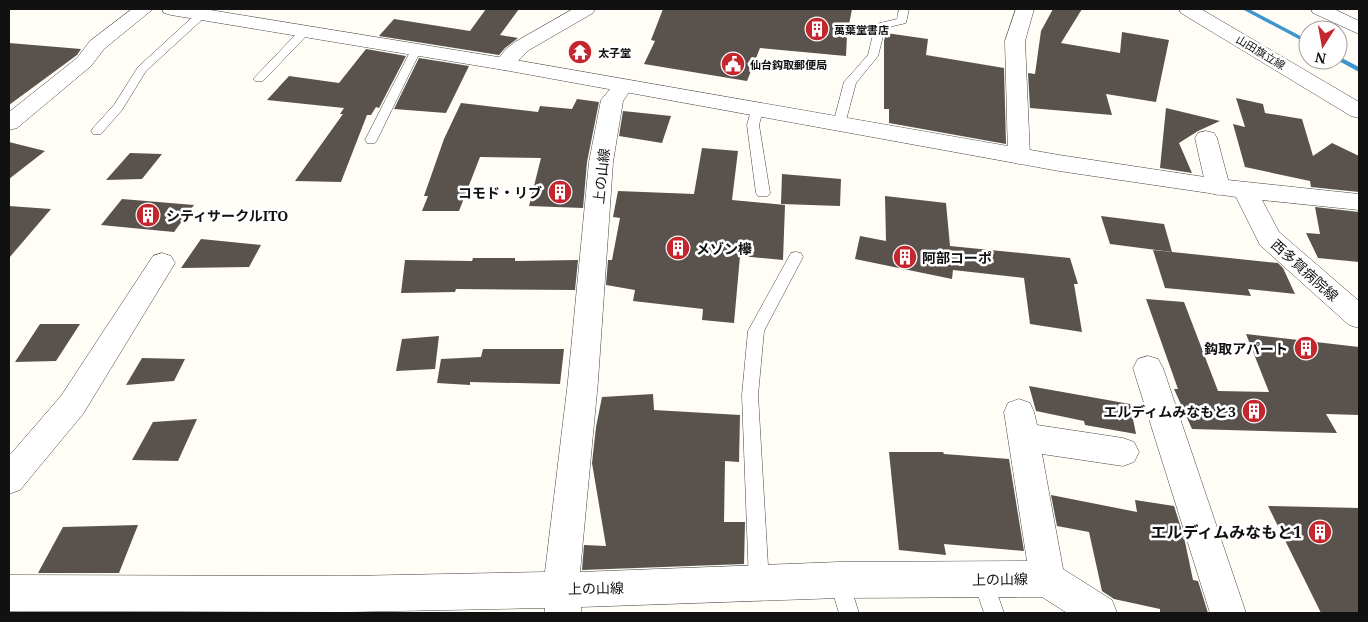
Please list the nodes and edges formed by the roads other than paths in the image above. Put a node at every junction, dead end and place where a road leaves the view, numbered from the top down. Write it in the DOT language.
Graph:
graph roads {
  1 [pos="144,9"];
  2 [pos="171,9"];
  3 [pos="586,9"];
  4 [pos="904,9"];
  5 [pos="1025,9"];
  6 [pos="1188,9"];
  7 [pos="1320,9"];
  8 [pos="202,14"];
  9 [pos="1359,28"];
  10 [pos="305,31"];
  11 [pos="416,50"];
  12 [pos="504,64"];
  13 [pos="260,79"];
  14 [pos="623,86"];
  15 [pos="758,110"];
  16 [pos="1359,111"];
  17 [pos="9,123"];
  18 [pos="839,124"];
  19 [pos="97,130"];
  20 [pos="1206,138"];
  21 [pos="371,140"];
  22 [pos="1019,156"];
  23 [pos="1218,187"];
  24 [pos="1244,189"];
  25 [pos="763,193"];
  26 [pos="1359,202"];
  27 [pos="796,257"];
  28 [pos="162,263"];
  29 [pos="1359,317"];
  30 [pos="1148,368"];
  31 [pos="1123,452"];
  32 [pos="9,479"];
  33 [pos="1047,578"];
  34 [pos="840,580"];
  35 [pos="983,580"];
  36 [pos="758,583"];
  37 [pos="9,593"];
  38 [pos="562,602"];
  39 [pos="143,603"];
  40 [pos="348,603"];
  41 [pos="849,613"];
  42 [pos="994,613"];
  43 [pos="1099,613"];
  44 [pos="1228,613"];
  1 -- 17 [label="street"];
  2 -- 8 [label="street"];
  3 -- 12 [label="street"];
  4 -- 18 [label="lane"];
  5 -- 22 [label="street"];
  6 -- 16 [label="street, 山田旗立線"];
  7 -- 9 [label="street"];
  8 -- 10 [label="street"];
  8 -- 19 [label="lane"];
  10 -- 11 [label="street"];
  10 -- 13 [label="lane"];
  11 -- 12 [label="street"];
  11 -- 21 [label="lane"];
  12 -- 14 [label="street"];
  14 -- 15 [label="street"];
  14 -- 38 [label="street, 上の山線"];
  15 -- 18 [label="street"];
  15 -- 25 [label="lane"];
  18 -- 22 [label="street"];
  20 -- 23 [label="street"];
  22 -- 23 [label="street"];
  23 -- 24 [label="street"];
  24 -- 26 [label="street"];
  24 -- 29 [label="street, 西多賀病院線"];
  27 -- 36 [label="lane"];
  28 -- 32 [label="street"];
  30 -- 44 [label="street"];
  31 -- 33 [label="street"];
  33 -- 35 [label="street, 上の山線"];
  33 -- 43 [label="street, 上の山線"];
  34 -- 35 [label="street, 上の山線"];
  34 -- 36 [label="street, 上の山線"];
  34 -- 41 [label="lane"];
  35 -- 42 [label="lane"];
  36 -- 38 [label="street, 上の山線"];
  37 -- 39 [label="street"];
  38 -- 40 [label="street"];
  39 -- 40 [label="street"];
}
